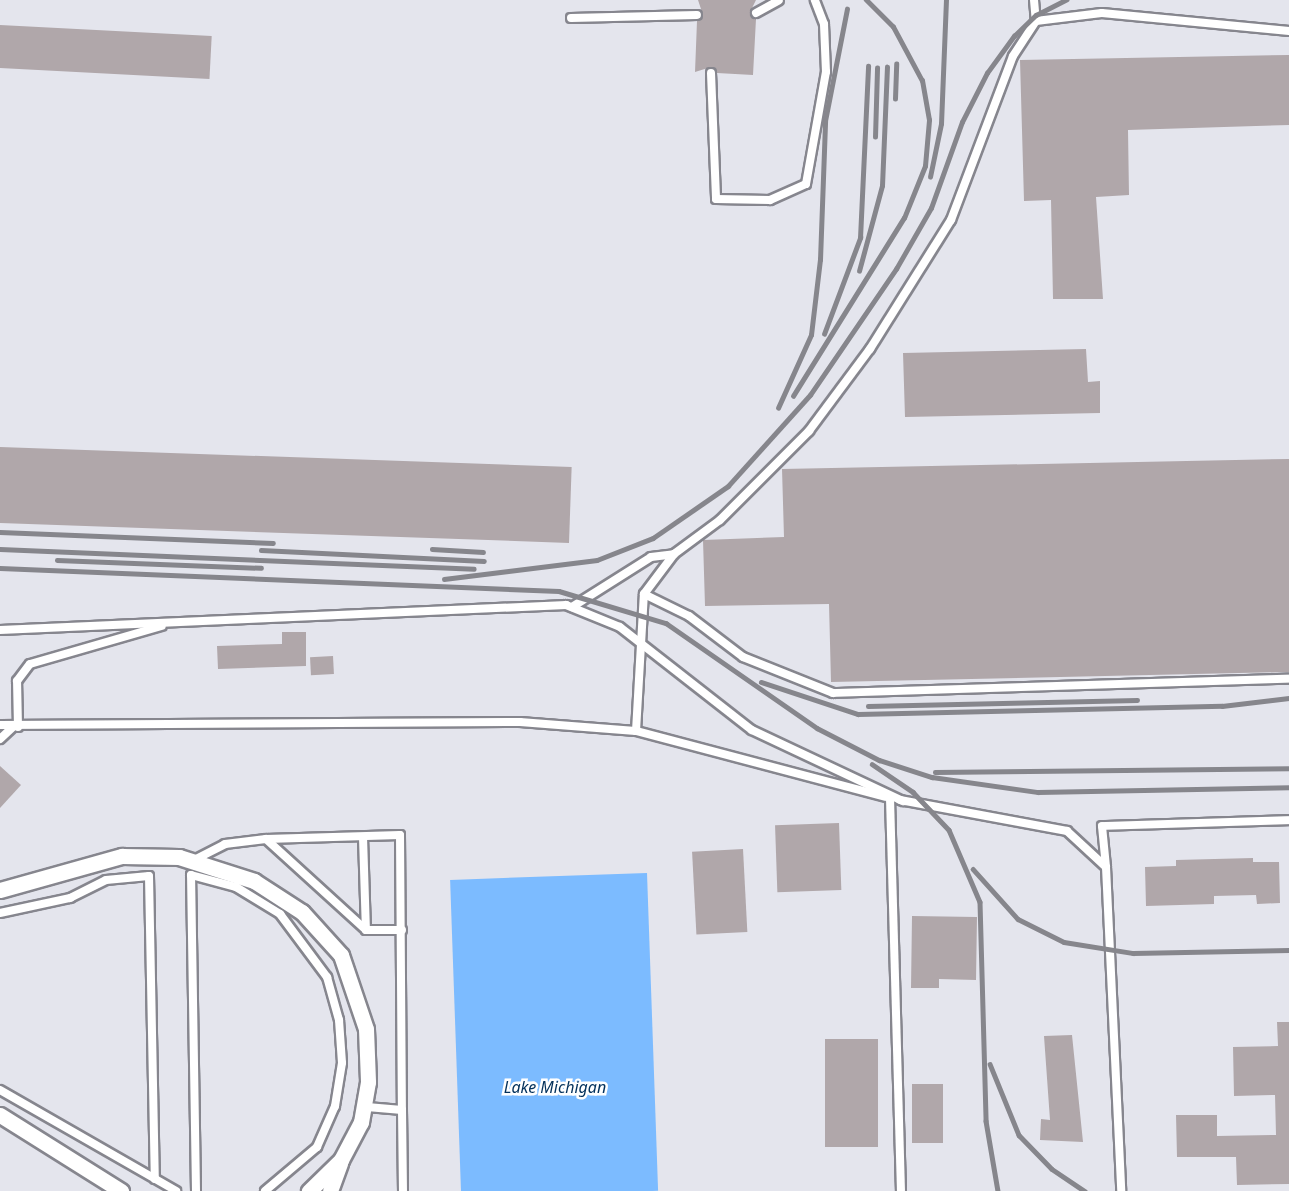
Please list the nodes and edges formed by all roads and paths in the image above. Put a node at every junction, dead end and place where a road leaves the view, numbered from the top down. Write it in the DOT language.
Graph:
graph roads {
  1 [pos="779,0"];
  2 [pos="814,0"];
  3 [pos="1034,0"];
  4 [pos="756,13"];
  5 [pos="698,15"];
  6 [pos="571,18"];
  7 [pos="1036,21"];
  8 [pos="1289,31"];
  9 [pos="711,73"];
  10 [pos="674,554"];
  11 [pos="644,594"];
  12 [pos="572,607"];
  13 [pos="180,620"];
  14 [pos="0,630"];
  15 [pos="645,647"];
  16 [pos="1289,679"];
  17 [pos="0,726"];
  18 [pos="15,727"];
  19 [pos="636,731"];
  20 [pos="0,739"];
  21 [pos="890,798"];
  22 [pos="903,801"];
  23 [pos="1289,820"];
  24 [pos="363,837"];
  25 [pos="266,839"];
  26 [pos="194,860"];
  27 [pos="1106,867"];
  28 [pos="0,890"];
  29 [pos="0,913"];
  30 [pos="366,930"];
  31 [pos="402,930"];
  32 [pos="0,1090"];
  33 [pos="364,1107"];
  34 [pos="402,1110"];
  35 [pos="0,1114"];
  36 [pos="341,1160"];
  37 [pos="155,1179"];
  38 [pos="121,1191"];
  39 [pos="176,1191"];
  40 [pos="196,1191"];
  41 [pos="264,1191"];
  42 [pos="309,1191"];
  43 [pos="330,1191"];
  44 [pos="403,1191"];
  45 [pos="902,1191"];
  46 [pos="1121,1191"];
  1 -- 4 [label="lane"];
  2 -- 9 [label="lane"];
  3 -- 7 [label="lane"];
  5 -- 6 [label="lane"];
  7 -- 8 [label="lane"];
  7 -- 10 [label="lane"];
  10 -- 11 [label="lane"];
  10 -- 12 [label="lane"];
  11 -- 15 [label="lane"];
  11 -- 16 [label="lane"];
  12 -- 13 [label="lane"];
  12 -- 15 [label="lane"];
  13 -- 14 [label="lane"];
  13 -- 18 [label="lane"];
  15 -- 19 [label="lane"];
  15 -- 22 [label="lane"];
  17 -- 18 [label="lane"];
  18 -- 19 [label="lane"];
  18 -- 20 [label="lane"];
  19 -- 21 [label="lane"];
  21 -- 22 [label="lane"];
  21 -- 45 [label="lane"];
  22 -- 27 [label="lane"];
  23 -- 27 [label="lane"];
  24 -- 25 [label="lane"];
  24 -- 30 [label="lane"];
  24 -- 31 [label="lane"];
  25 -- 26 [label="lane"];
  25 -- 30 [label="lane"];
  26 -- 28 [label="street"];
  26 -- 33 [label="street"];
  27 -- 46 [label="lane"];
  29 -- 37 [label="lane"];
  30 -- 31 [label="lane"];
  31 -- 34 [label="lane"];
  32 -- 37 [label="lane"];
  33 -- 34 [label="lane"];
  33 -- 36 [label="street"];
  34 -- 44 [label="lane"];
  35 -- 38 [label="street"];
  36 -- 42 [label="street"];
  36 -- 43 [label="street"];
  37 -- 39 [label="lane"];
  40 -- 41 [label="lane"];
}
